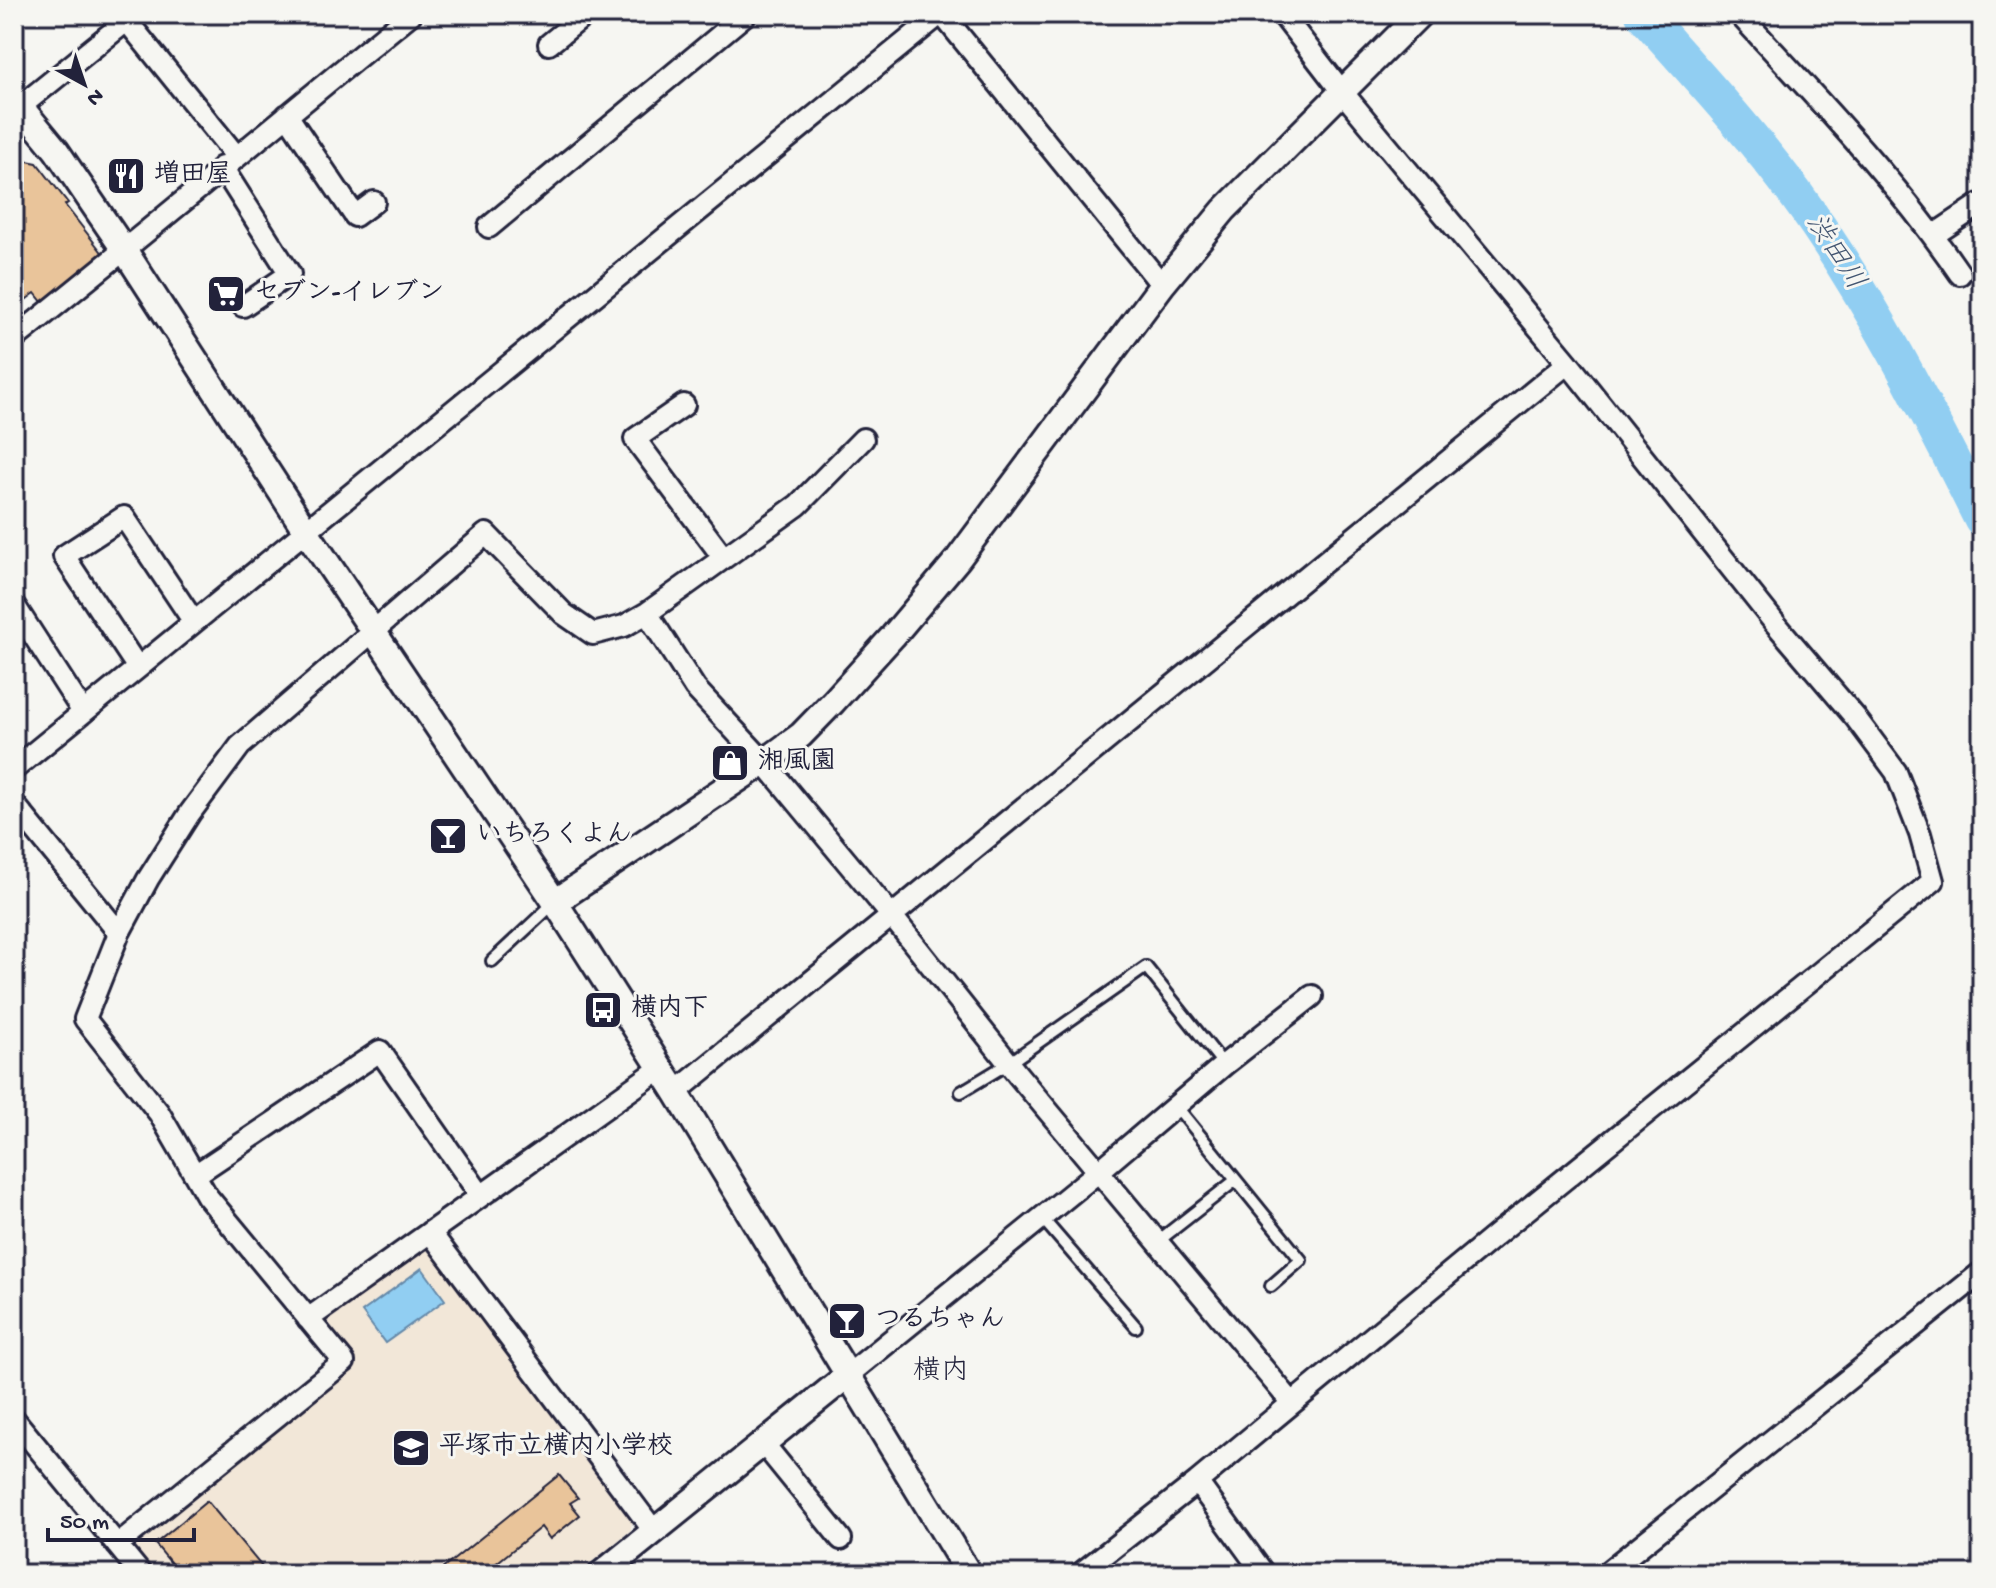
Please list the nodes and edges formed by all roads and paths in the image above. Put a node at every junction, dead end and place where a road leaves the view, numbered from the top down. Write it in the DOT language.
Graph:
graph roads {
  1 [pos="586,14"];
  2 [pos="746,14"];
  3 [pos="941,14"];
  4 [pos="1282,14"];
  5 [pos="1420,14"];
  6 [pos="1739,14"];
  7 [pos="409,15"];
  8 [pos="131,17"];
  9 [pos="549,44"];
  10 [pos="1343,93"];
  11 [pos="17,103"];
  12 [pos="287,115"];
  13 [pos="229,162"];
  14 [pos="374,202"];
  15 [pos="1982,203"];
  16 [pos="489,227"];
  17 [pos="1934,235"];
  18 [pos="125,251"];
  19 [pos="1960,274"];
  20 [pos="1162,285"];
  21 [pos="243,306"];
  22 [pos="14,339"];
  23 [pos="1568,363"];
  24 [pos="684,405"];
  25 [pos="863,439"];
  26 [pos="306,531"];
  27 [pos="723,557"];
  28 [pos="14,605"];
  29 [pos="647,613"];
  30 [pos="194,622"];
  31 [pos="373,633"];
  32 [pos="138,668"];
  33 [pos="83,712"];
  34 [pos="764,762"];
  35 [pos="14,769"];
  36 [pos="14,804"];
  37 [pos="555,902"];
  38 [pos="891,915"];
  39 [pos="119,933"];
  40 [pos="492,961"];
  41 [pos="1312,996"];
  42 [pos="1009,1063"];
  43 [pos="1224,1065"];
  44 [pos="661,1068"];
  45 [pos="676,1092"];
  46 [pos="961,1092"];
  47 [pos="1176,1106"];
  48 [pos="1098,1172"];
  49 [pos="195,1175"];
  50 [pos="1236,1180"];
  51 [pos="481,1196"];
  52 [pos="1042,1218"];
  53 [pos="430,1232"];
  54 [pos="1157,1242"];
  55 [pos="1982,1272"];
  56 [pos="1271,1286"];
  57 [pos="308,1319"];
  58 [pos="1136,1327"];
  59 [pos="848,1375"];
  60 [pos="1292,1403"];
  61 [pos="14,1419"];
  62 [pos="763,1443"];
  63 [pos="1197,1482"];
  64 [pos="654,1531"];
  65 [pos="841,1539"];
  66 [pos="117,1545"];
  67 [pos="141,1574"];
  68 [pos="601,1574"];
  69 [pos="969,1574"];
  70 [pos="1080,1574"];
  71 [pos="1264,1574"];
  72 [pos="1605,1574"];
  1 -- 9 [label="street"];
  2 -- 16 [label="street"];
  3 -- 20 [label="street"];
  3 -- 26 [label="street"];
  4 -- 10 [label="street"];
  5 -- 10 [label="street"];
  6 -- 17 [label="street"];
  7 -- 12 [label="street"];
  8 -- 11 [label="street"];
  8 -- 13 [label="street"];
  10 -- 20 [label="street"];
  10 -- 23 [label="street"];
  11 -- 18 [label="street"];
  12 -- 13 [label="street"];
  12 -- 14 [label="street"];
  13 -- 18 [label="street"];
  13 -- 21 [label="street"];
  15 -- 17 [label="street"];
  17 -- 19 [label="street"];
  18 -- 22 [label="street"];
  18 -- 26 [label="street"];
  20 -- 34 [label="street"];
  23 -- 38 [label="street"];
  23 -- 60 [label="street"];
  24 -- 27 [label="street"];
  25 -- 27 [label="street"];
  26 -- 30 [label="street"];
  26 -- 31 [label="street"];
  27 -- 29 [label="street"];
  28 -- 33 [label="street"];
  29 -- 31 [label="street"];
  29 -- 34 [label="street"];
  30 -- 32 [label="street"];
  30 -- 32 [label="street"];
  31 -- 37 [label="street"];
  31 -- 39 [label="street"];
  32 -- 33 [label="street"];
  33 -- 35 [label="street"];
  34 -- 37 [label="street"];
  34 -- 38 [label="street"];
  36 -- 39 [label="street"];
  37 -- 40 [label="lane"];
  37 -- 44 [label="street"];
  38 -- 42 [label="street"];
  38 -- 45 [label="street"];
  39 -- 49 [label="street"];
  41 -- 43 [label="street"];
  42 -- 43 [label="lane"];
  42 -- 46 [label="lane"];
  42 -- 48 [label="street"];
  43 -- 47 [label="street"];
  44 -- 45 [label="street"];
  44 -- 51 [label="street"];
  45 -- 59 [label="street"];
  47 -- 48 [label="street"];
  47 -- 50 [label="lane"];
  48 -- 52 [label="street"];
  48 -- 54 [label="street"];
  49 -- 51 [label="street"];
  49 -- 57 [label="street"];
  50 -- 54 [label="lane"];
  50 -- 56 [label="lane"];
  51 -- 53 [label="street"];
  52 -- 58 [label="lane"];
  52 -- 59 [label="street"];
  53 -- 57 [label="street"];
  53 -- 64 [label="street"];
  54 -- 60 [label="street"];
  55 -- 72 [label="street"];
  57 -- 66 [label="street"];
  59 -- 62 [label="street"];
  59 -- 69 [label="street"];
  60 -- 63 [label="street"];
  61 -- 66 [label="street"];
  62 -- 64 [label="street"];
  62 -- 65 [label="street"];
  63 -- 70 [label="street"];
  63 -- 71 [label="street"];
  64 -- 68 [label="street"];
  66 -- 67 [label="street"];
}
